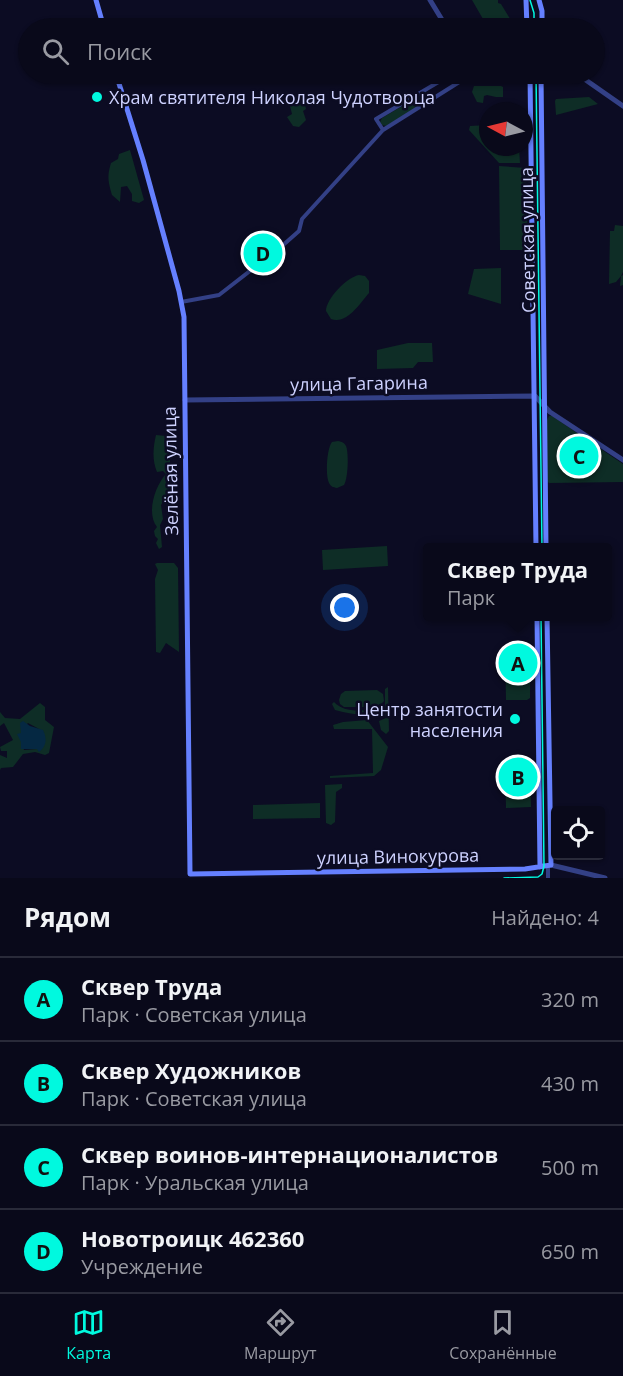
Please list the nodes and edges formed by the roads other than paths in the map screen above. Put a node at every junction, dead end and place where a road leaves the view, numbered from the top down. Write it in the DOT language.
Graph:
graph roads {
  1 [pos="96,0"];
  2 [pos="430,0"];
  3 [pos="526,0"];
  4 [pos="539,0"];
  5 [pos="101,18"];
  6 [pos="441,18"];
  7 [pos="527,18"];
  8 [pos="542,18"];
  9 [pos="119,84"];
  10 [pos="435,84"];
  11 [pos="458,84"];
  12 [pos="530,84"];
  13 [pos="541,84"];
  14 [pos="592,84"];
  15 [pos="623,106"];
  16 [pos="382,130"];
  17 [pos="181,302"];
  18 [pos="535,396"];
  19 [pos="185,400"];
  20 [pos="544,405"];
  21 [pos="623,460"];
  22 [pos="536,543"];
  23 [pos="546,543"];
  24 [pos="537,621"];
  25 [pos="547,621"];
  26 [pos="550,866"];
  27 [pos="540,867"];
  28 [pos="190,876"];
  29 [pos="548,878"];
  30 [pos="605,878"];
  1 -- 5 [label="main road"];
  2 -- 6 [label="street"];
  3 -- 7 [label="main road"];
  4 -- 8 [label="main road"];
  9 -- 17 [label="main road, Зелёная улица"];
  10 -- 16 [label="street"];
  11 -- 16 [label="street"];
  12 -- 18 [label="main road, Советская улица"];
  13 -- 20 [label="main road, Советская улица"];
  14 -- 15 [label="street"];
  16 -- 17 [label="street"];
  17 -- 19 [label="main road, Зелёная улица"];
  18 -- 19 [label="street, улица Гагарина"];
  18 -- 20 [label="street"];
  18 -- 22 [label="main road, Советская улица"];
  19 -- 28 [label="main road, Зелёная улица"];
  20 -- 21 [label="street"];
  20 -- 23 [label="main road, Советская улица"];
  24 -- 27 [label="main road"];
  25 -- 26 [label="main road"];
  26 -- 27 [label="main road, улица Винокурова"];
  26 -- 29 [label="street"];
  26 -- 30 [label="street, улица Винокурова"];
  27 -- 28 [label="main road, улица Винокурова"];
}
